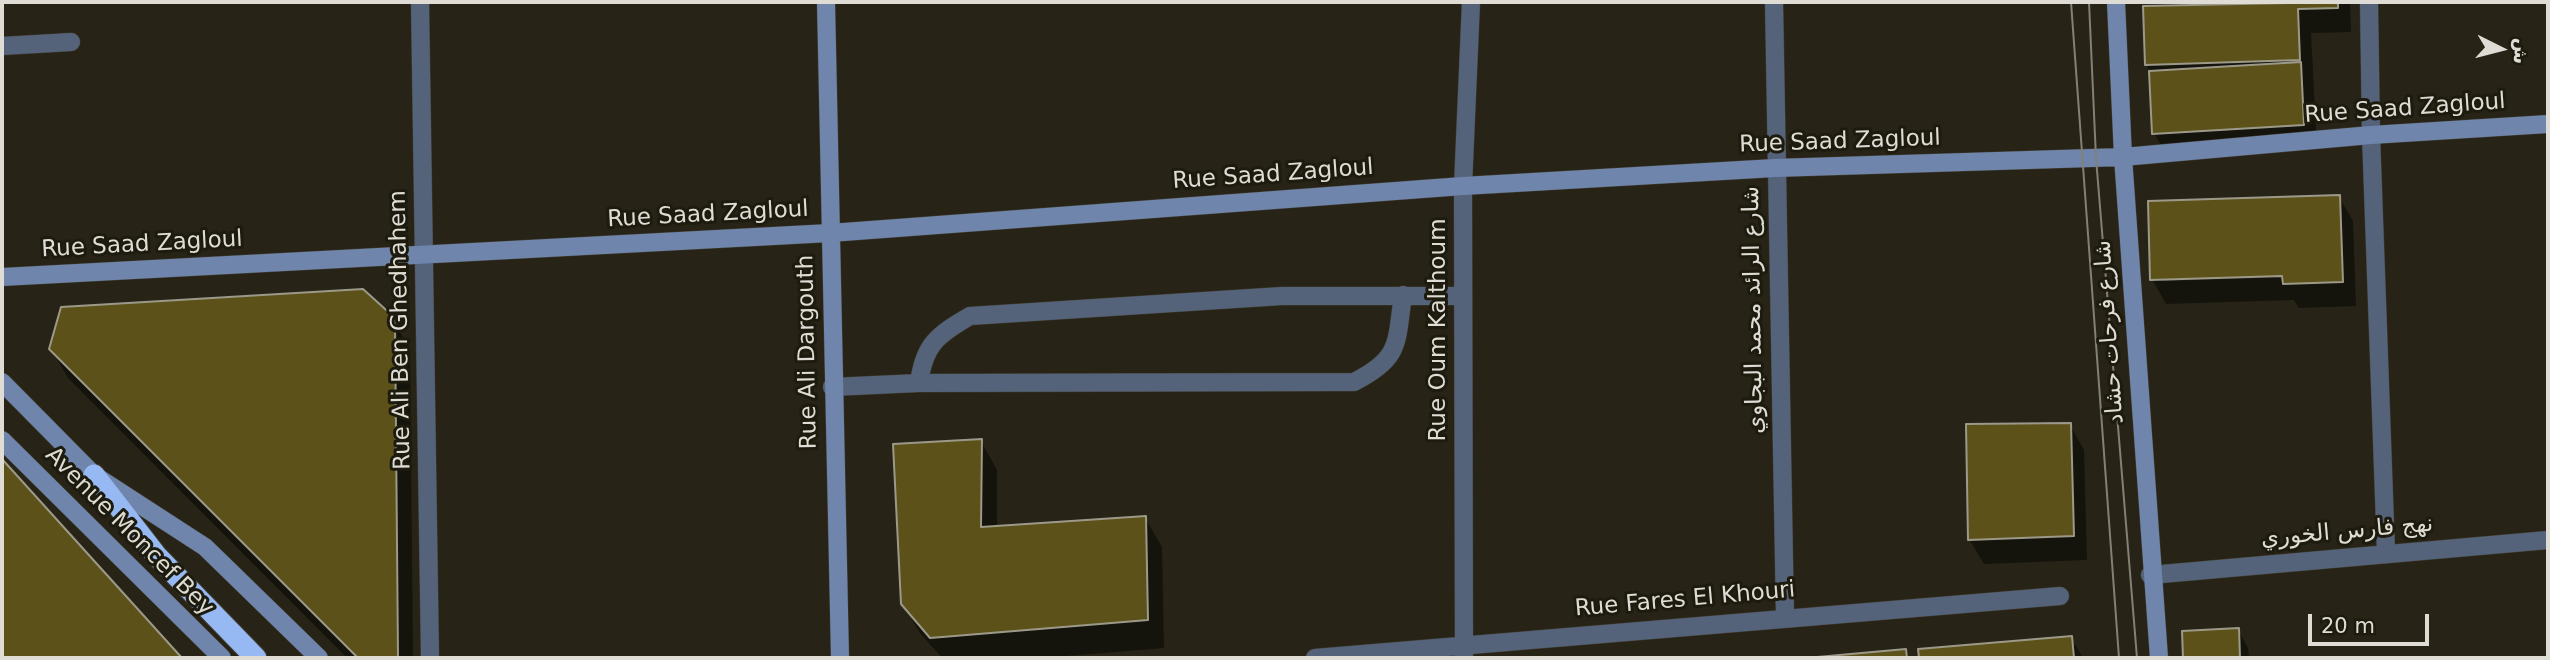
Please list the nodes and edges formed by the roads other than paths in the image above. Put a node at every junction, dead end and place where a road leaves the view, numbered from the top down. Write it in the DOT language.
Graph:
graph roads {
  1 [pos="420,2"];
  2 [pos="826,2"];
  3 [pos="1471,2"];
  4 [pos="1774,2"];
  5 [pos="2116,2"];
  6 [pos="2369,2"];
  7 [pos="71,42"];
  8 [pos="2,46"];
  9 [pos="2548,124"];
  10 [pos="2371,135"];
  11 [pos="2123,157"];
  12 [pos="1775,168"];
  13 [pos="1463,186"];
  14 [pos="830,233"];
  15 [pos="425,255"];
  16 [pos="2,277"];
  17 [pos="1403,295"];
  18 [pos="1463,296"];
  19 [pos="2,382"];
  20 [pos="919,383"];
  21 [pos="832,387"];
  22 [pos="2,440"];
  23 [pos="94,475"];
  24 [pos="2548,540"];
  25 [pos="2386,552"];
  26 [pos="2150,575"];
  27 [pos="2060,596"];
  28 [pos="1785,617"];
  29 [pos="1463,651"];
  30 [pos="222,658"];
  31 [pos="256,658"];
  32 [pos="319,658"];
  33 [pos="430,658"];
  34 [pos="840,658"];
  35 [pos="1315,658"];
  36 [pos="2159,658"];
  1 -- 15 [label="street, Rue Ali Ben Ghedhahem"];
  2 -- 14 [label="street, Rue Ali Dargouth"];
  3 -- 13 [label="street, Rue Oum Kalthoum"];
  4 -- 12 [label="street, شارع الرائد محمد البجاوي"];
  5 -- 11 [label="street, شارع فرحات حشاد"];
  6 -- 10 [label="street"];
  7 -- 8 [label="street"];
  9 -- 10 [label="street, Rue Saad Zagloul"];
  10 -- 11 [label="street, Rue Saad Zagloul"];
  10 -- 25 [label="street"];
  11 -- 12 [label="street, Rue Saad Zagloul"];
  11 -- 26 [label="street, شارع فرحات حشاد"];
  12 -- 13 [label="street, Rue Saad Zagloul"];
  12 -- 28 [label="street, شارع الرائد محمد البجاوي"];
  13 -- 14 [label="street, Rue Saad Zagloul"];
  13 -- 18 [label="street, Rue Oum Kalthoum"];
  14 -- 15 [label="street, Rue Saad Zagloul"];
  14 -- 21 [label="street, Rue Ali Dargouth"];
  15 -- 16 [label="street, Rue Saad Zagloul"];
  15 -- 33 [label="street, Rue Ali Ben Ghedhahem"];
  17 -- 18 [label="street"];
  17 -- 20 [label="street"];
  17 -- 20 [label="street"];
  18 -- 29 [label="street, Rue Oum Kalthoum"];
  19 -- 23 [label="street, Avenue Moncef Bey"];
  20 -- 21 [label="street"];
  21 -- 34 [label="street, Rue Ali Dargouth"];
  22 -- 30 [label="street, Avenue Moncef Bey"];
  23 -- 31 [label="highway"];
  23 -- 32 [label="street, Avenue Moncef Bey"];
  24 -- 25 [label="street, نهج فارس الخوري"];
  25 -- 26 [label="street, نهج فارس الخوري"];
  26 -- 36 [label="street, شارع فرحات حشاد"];
  27 -- 28 [label="street, Rue Fares El Khouri"];
  28 -- 29 [label="street, Rue Fares El Khouri"];
  29 -- 35 [label="street, Rue Fares El Khouri"];
}
